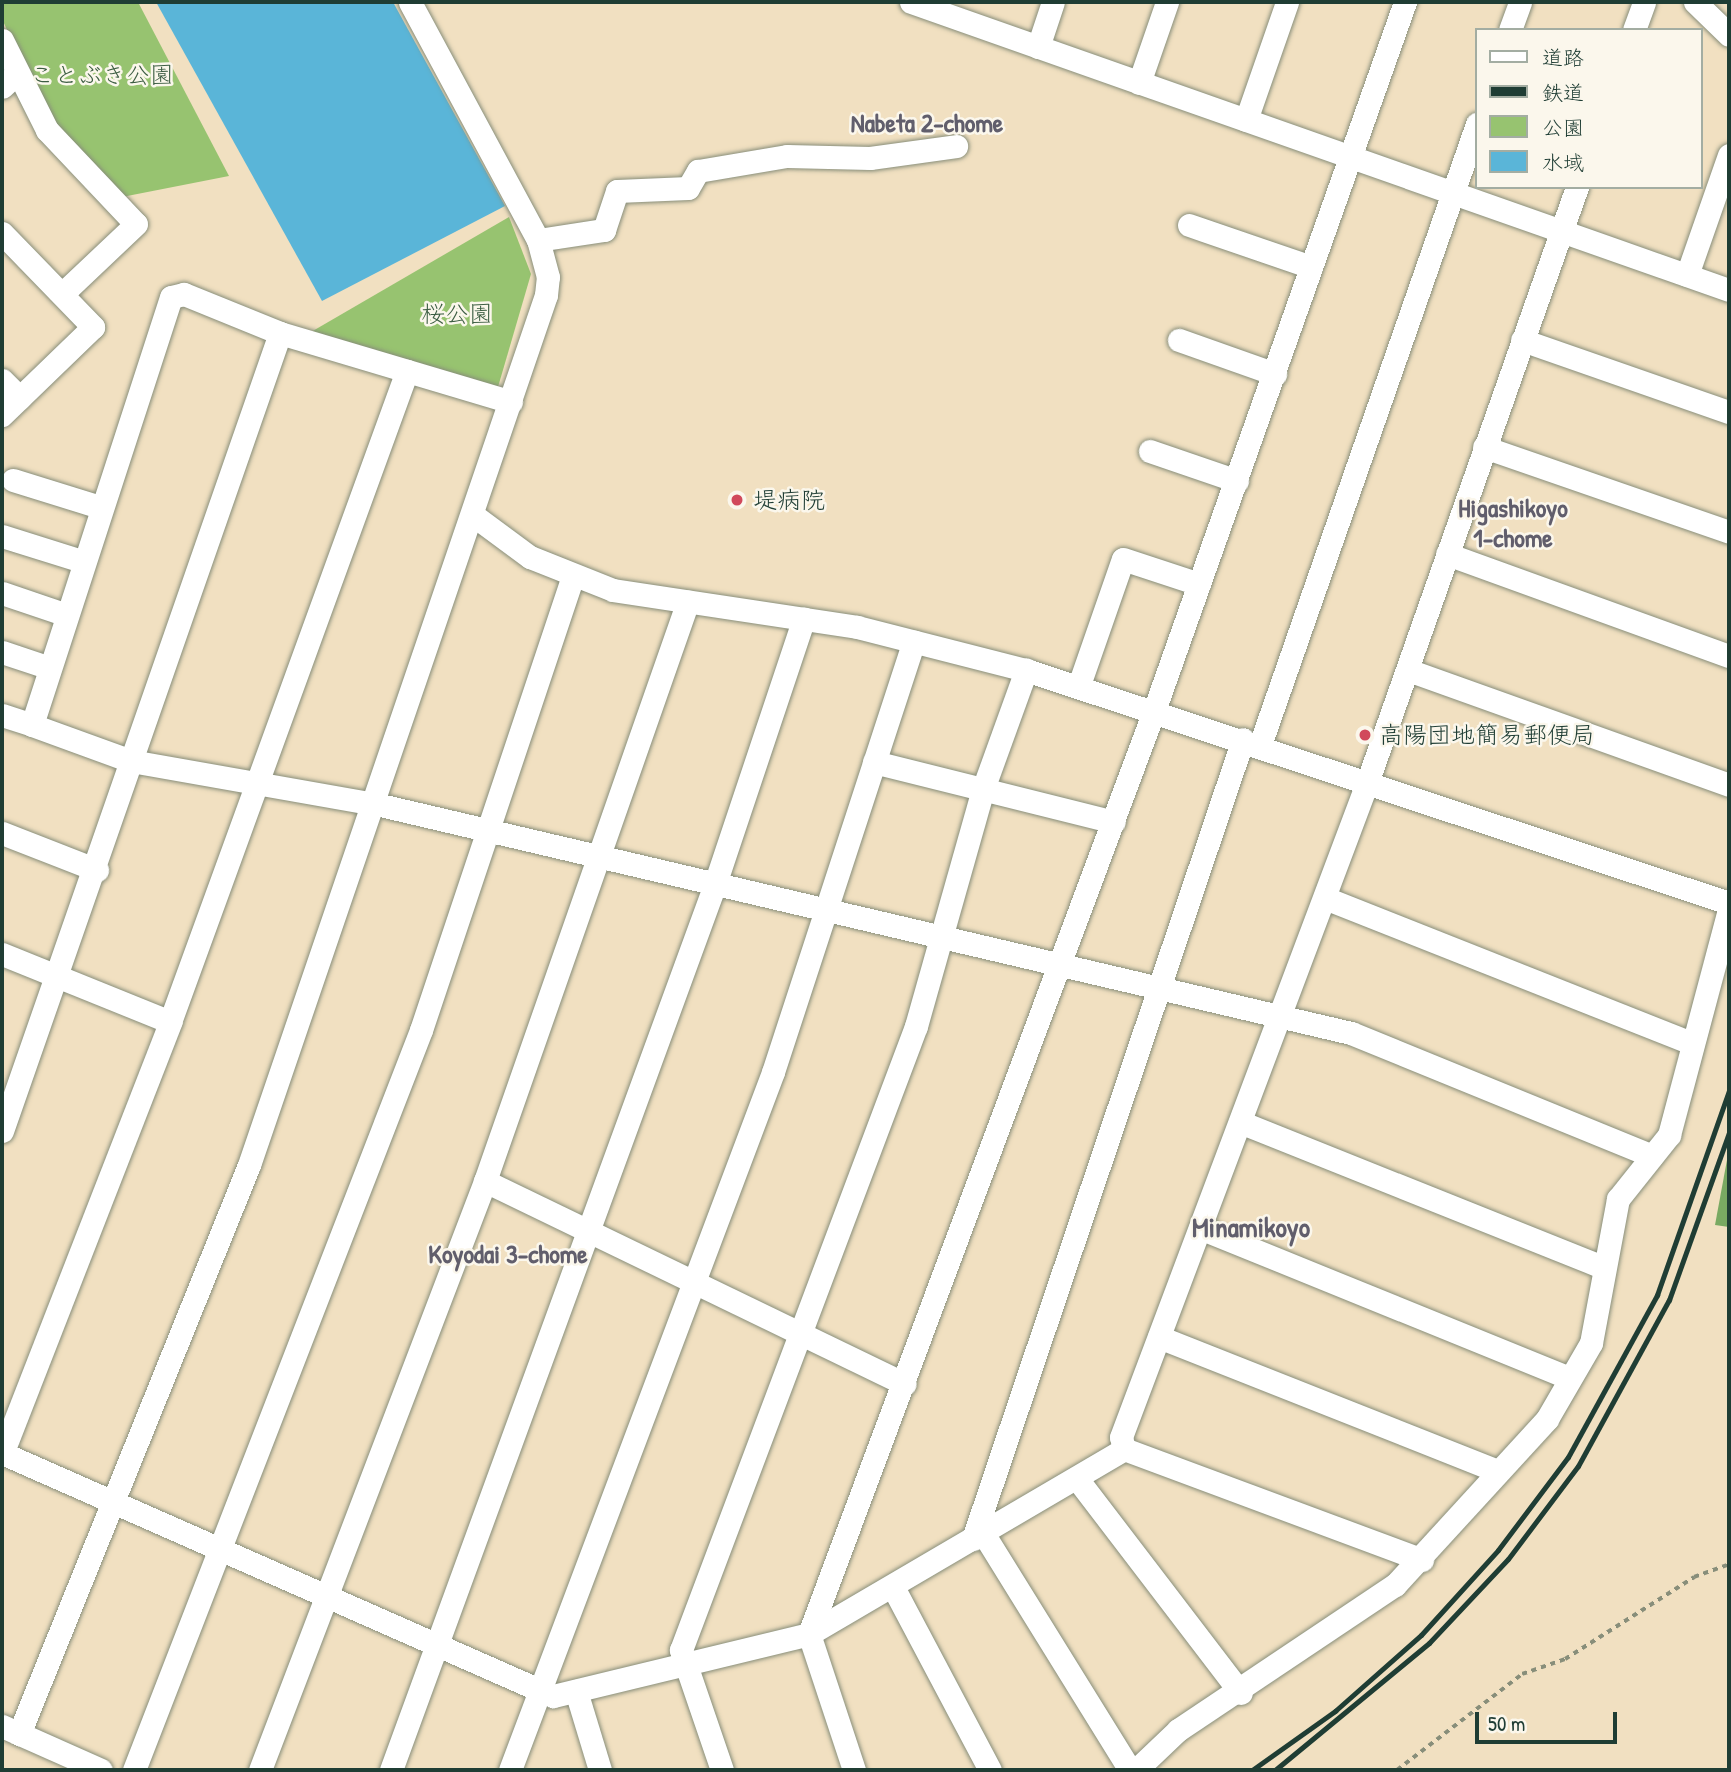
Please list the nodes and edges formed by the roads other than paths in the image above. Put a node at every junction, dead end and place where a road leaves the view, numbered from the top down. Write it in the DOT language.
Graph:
graph roads {
  1 [pos="410,2"];
  2 [pos="911,2"];
  3 [pos="1053,2"];
  4 [pos="1167,2"];
  5 [pos="1287,2"];
  6 [pos="1405,2"];
  7 [pos="1520,2"];
  8 [pos="1644,2"];
  9 [pos="1695,2"];
  10 [pos="946,8"];
  11 [pos="1511,28"];
  12 [pos="1635,28"];
  13 [pos="1729,35"];
  14 [pos="2,40"];
  15 [pos="1038,47"];
  16 [pos="10,80"];
  17 [pos="1139,83"];
  18 [pos="1246,120"];
  19 [pos="1476,127"];
  20 [pos="956,146"];
  21 [pos="1351,157"];
  22 [pos="1728,165"];
  23 [pos="1576,189"];
  24 [pos="1452,192"];
  25 [pos="1189,225"];
  26 [pos="1562,231"];
  27 [pos="2,233"];
  28 [pos="538,240"];
  29 [pos="1311,267"];
  30 [pos="1688,275"];
  31 [pos="1729,290"];
  32 [pos="62,294"];
  33 [pos="280,333"];
  34 [pos="1179,340"];
  35 [pos="1522,340"];
  36 [pos="407,371"];
  37 [pos="1275,374"];
  38 [pos="2,380"];
  39 [pos="20,398"];
  40 [pos="511,402"];
  41 [pos="1729,412"];
  42 [pos="2,415"];
  43 [pos="1484,447"];
  44 [pos="1150,451"];
  45 [pos="13,480"];
  46 [pos="1237,481"];
  47 [pos="100,507"];
  48 [pos="473,515"];
  49 [pos="1729,532"];
  50 [pos="2,536"];
  51 [pos="1447,554"];
  52 [pos="82,561"];
  53 [pos="573,577"];
  54 [pos="1199,584"];
  55 [pos="2,593"];
  56 [pos="688,601"];
  57 [pos="64,614"];
  58 [pos="804,618"];
  59 [pos="914,641"];
  60 [pos="2,652"];
  61 [pos="1729,656"];
  62 [pos="47,667"];
  63 [pos="1026,670"];
  64 [pos="1408,670"];
  65 [pos="1079,685"];
  66 [pos="1156,708"];
  67 [pos="2,715"];
  68 [pos="32,725"];
  69 [pos="1252,742"];
  70 [pos="131,761"];
  71 [pos="874,762"];
  72 [pos="1367,783"];
  73 [pos="259,785"];
  74 [pos="1729,785"];
  75 [pos="983,789"];
  76 [pos="376,804"];
  77 [pos="1114,822"];
  78 [pos="489,831"];
  79 [pos="2,833"];
  80 [pos="601,857"];
  81 [pos="97,870"];
  82 [pos="715,884"];
  83 [pos="1325,898"];
  84 [pos="1729,903"];
  85 [pos="1729,909"];
  86 [pos="828,911"];
  87 [pos="939,937"];
  88 [pos="2,954"];
  89 [pos="1062,964"];
  90 [pos="58,978"];
  91 [pos="1158,986"];
  92 [pos="1281,1016"];
  93 [pos="170,1022"];
  94 [pos="1692,1043"];
  95 [pos="1240,1122"];
  96 [pos="2,1131"];
  97 [pos="1652,1156"];
  98 [pos="485,1181"];
  99 [pos="1200,1228"];
  100 [pos="589,1232"];
  101 [pos="1603,1268"];
  102 [pos="692,1283"];
  103 [pos="797,1330"];
  104 [pos="1159,1337"];
  105 [pos="1570,1378"];
  106 [pos="904,1384"];
  107 [pos="1124,1449"];
  108 [pos="2,1453"];
  109 [pos="1497,1471"];
  110 [pos="1078,1480"];
  111 [pos="112,1503"];
  112 [pos="978,1536"];
  113 [pos="222,1553"];
  114 [pos="1422,1560"];
  115 [pos="893,1587"];
  116 [pos="330,1599"];
  117 [pos="809,1634"];
  118 [pos="438,1647"];
  119 [pos="686,1664"];
  120 [pos="576,1692"];
  121 [pos="1241,1693"];
  122 [pos="541,1695"];
  123 [pos="10,1730"];
  124 [pos="101,1770"];
  125 [pos="134,1770"];
  126 [pos="260,1770"];
  127 [pos="391,1770"];
  128 [pos="510,1770"];
  129 [pos="600,1770"];
  130 [pos="722,1770"];
  131 [pos="854,1770"];
  132 [pos="990,1770"];
  133 [pos="1130,1770"];
  134 [pos="1136,1770"];
  1 -- 28 [label="street"];
  2 -- 10 [label="street"];
  3 -- 15 [label="street"];
  4 -- 17 [label="street"];
  5 -- 18 [label="street"];
  6 -- 21 [label="street"];
  7 -- 11 [label="street"];
  8 -- 12 [label="street"];
  9 -- 13 [label="street"];
  10 -- 15 [label="street"];
  14 -- 16 [label="street"];
  15 -- 17 [label="street"];
  16 -- 32 [label="street"];
  17 -- 18 [label="street"];
  18 -- 21 [label="street"];
  19 -- 24 [label="street"];
  20 -- 28 [label="street"];
  21 -- 24 [label="street"];
  21 -- 29 [label="street"];
  22 -- 30 [label="street"];
  23 -- 26 [label="street"];
  24 -- 26 [label="street"];
  24 -- 69 [label="street"];
  25 -- 29 [label="street"];
  26 -- 30 [label="street"];
  26 -- 35 [label="street"];
  27 -- 32 [label="street"];
  28 -- 40 [label="street"];
  29 -- 37 [label="street"];
  30 -- 31 [label="street"];
  32 -- 39 [label="street"];
  33 -- 36 [label="street"];
  33 -- 47 [label="street"];
  33 -- 70 [label="street"];
  34 -- 37 [label="street"];
  35 -- 41 [label="street"];
  35 -- 43 [label="street"];
  36 -- 40 [label="street"];
  36 -- 73 [label="street"];
  37 -- 46 [label="street"];
  38 -- 39 [label="street"];
  39 -- 42 [label="street"];
  40 -- 48 [label="street"];
  43 -- 49 [label="street"];
  43 -- 51 [label="street"];
  44 -- 46 [label="street"];
  45 -- 47 [label="street"];
  46 -- 54 [label="street"];
  47 -- 52 [label="street"];
  48 -- 53 [label="street"];
  48 -- 76 [label="street"];
  50 -- 52 [label="street"];
  51 -- 61 [label="street"];
  51 -- 64 [label="street"];
  52 -- 57 [label="street"];
  53 -- 56 [label="street"];
  53 -- 78 [label="street"];
  54 -- 65 [label="street"];
  54 -- 66 [label="street"];
  55 -- 57 [label="street"];
  56 -- 58 [label="street"];
  56 -- 80 [label="street"];
  57 -- 62 [label="street"];
  58 -- 59 [label="street"];
  58 -- 82 [label="street"];
  59 -- 63 [label="street"];
  59 -- 71 [label="street"];
  60 -- 62 [label="street"];
  62 -- 68 [label="street"];
  63 -- 65 [label="street"];
  63 -- 75 [label="street"];
  64 -- 72 [label="street"];
  64 -- 74 [label="street"];
  65 -- 66 [label="street"];
  66 -- 69 [label="street"];
  66 -- 77 [label="street"];
  67 -- 68 [label="street"];
  68 -- 70 [label="street"];
  69 -- 72 [label="street"];
  69 -- 91 [label="street"];
  70 -- 73 [label="street"];
  70 -- 81 [label="street"];
  71 -- 75 [label="street"];
  71 -- 86 [label="street"];
  72 -- 83 [label="street"];
  72 -- 84 [label="street"];
  73 -- 76 [label="street"];
  73 -- 93 [label="street"];
  75 -- 77 [label="street"];
  75 -- 87 [label="street"];
  76 -- 78 [label="street"];
  76 -- 111 [label="street"];
  77 -- 89 [label="street"];
  78 -- 80 [label="street"];
  78 -- 113 [label="street"];
  79 -- 81 [label="street"];
  80 -- 82 [label="street"];
  80 -- 98 [label="street"];
  81 -- 90 [label="street"];
  82 -- 86 [label="street"];
  82 -- 100 [label="street"];
  83 -- 92 [label="street"];
  83 -- 94 [label="street"];
  85 -- 94 [label="street"];
  86 -- 87 [label="street"];
  86 -- 102 [label="street"];
  87 -- 89 [label="street"];
  87 -- 103 [label="street"];
  88 -- 90 [label="street"];
  89 -- 91 [label="street"];
  89 -- 106 [label="street"];
  90 -- 93 [label="street"];
  90 -- 96 [label="street"];
  91 -- 92 [label="street"];
  91 -- 112 [label="street"];
  92 -- 95 [label="street"];
  92 -- 97 [label="street"];
  93 -- 108 [label="street"];
  94 -- 97 [label="street"];
  95 -- 99 [label="street"];
  95 -- 101 [label="street"];
  97 -- 101 [label="street"];
  98 -- 100 [label="street"];
  98 -- 116 [label="street"];
  99 -- 104 [label="street"];
  99 -- 105 [label="street"];
  100 -- 102 [label="street"];
  100 -- 118 [label="street"];
  101 -- 105 [label="street"];
  102 -- 103 [label="street"];
  102 -- 122 [label="street"];
  103 -- 106 [label="street"];
  103 -- 119 [label="street"];
  104 -- 107 [label="street"];
  104 -- 109 [label="street"];
  105 -- 109 [label="street"];
  106 -- 117 [label="street"];
  107 -- 110 [label="street"];
  107 -- 114 [label="street"];
  108 -- 111 [label="street"];
  109 -- 114 [label="street"];
  110 -- 112 [label="street"];
  110 -- 121 [label="street"];
  111 -- 113 [label="street"];
  111 -- 123 [label="street"];
  112 -- 115 [label="street"];
  112 -- 133 [label="street"];
  113 -- 116 [label="street"];
  113 -- 125 [label="street"];
  114 -- 121 [label="street"];
  115 -- 117 [label="street"];
  115 -- 132 [label="street"];
  116 -- 118 [label="street"];
  116 -- 126 [label="street"];
  117 -- 119 [label="street"];
  117 -- 131 [label="street"];
  118 -- 122 [label="street"];
  118 -- 127 [label="street"];
  119 -- 120 [label="street"];
  119 -- 130 [label="street"];
  120 -- 122 [label="street"];
  120 -- 129 [label="street"];
  121 -- 134 [label="street"];
  122 -- 128 [label="street"];
  123 -- 124 [label="street"];
}
